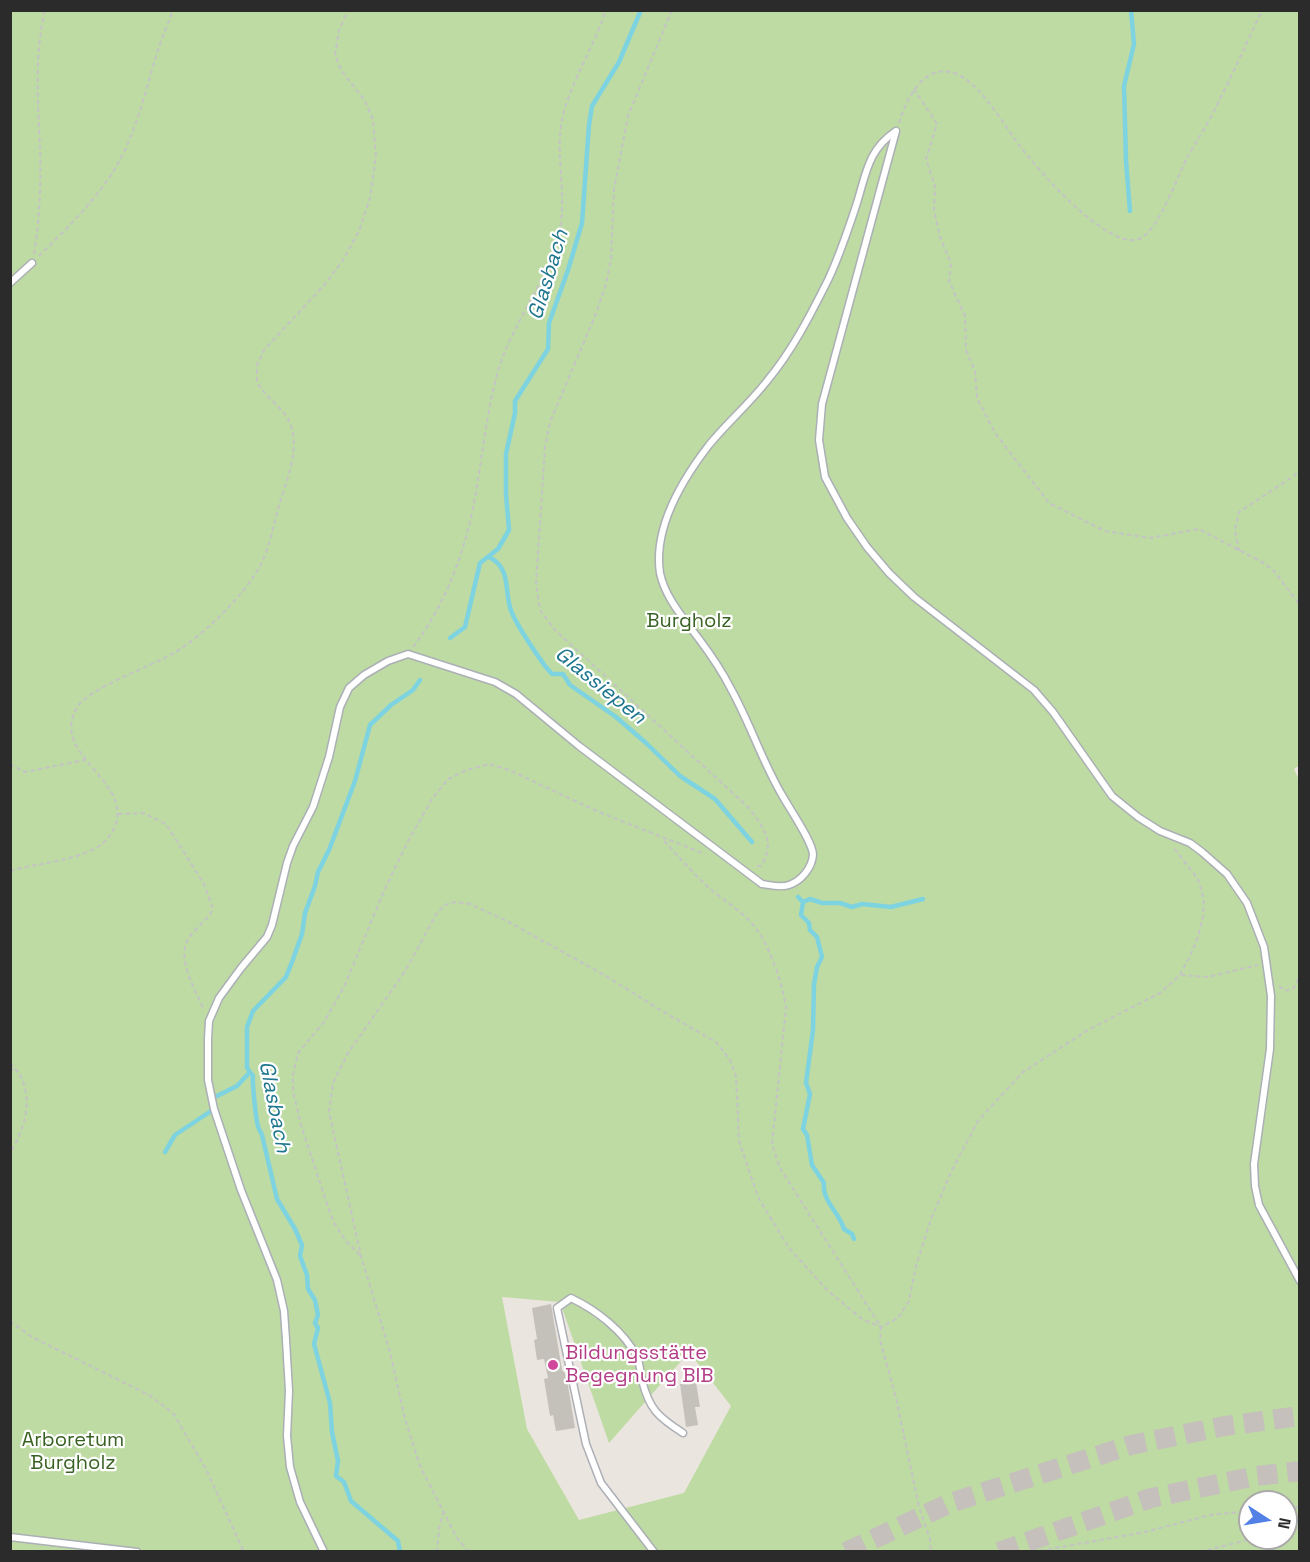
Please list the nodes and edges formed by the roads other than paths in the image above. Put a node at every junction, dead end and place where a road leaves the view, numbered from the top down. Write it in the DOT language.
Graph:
graph roads {
  1 [pos="32,263"];
  2 [pos="10,283"];
  3 [pos="1299,1281"];
  4 [pos="683,1433"];
  5 [pos="10,1537"];
  6 [pos="137,1551"];
  7 [pos="324,1551"];
  8 [pos="654,1551"];
  1 -- 2 [label="lane"];
  3 -- 7 [label="lane"];
  4 -- 8 [label="lane"];
  5 -- 6 [label="lane"];
}
